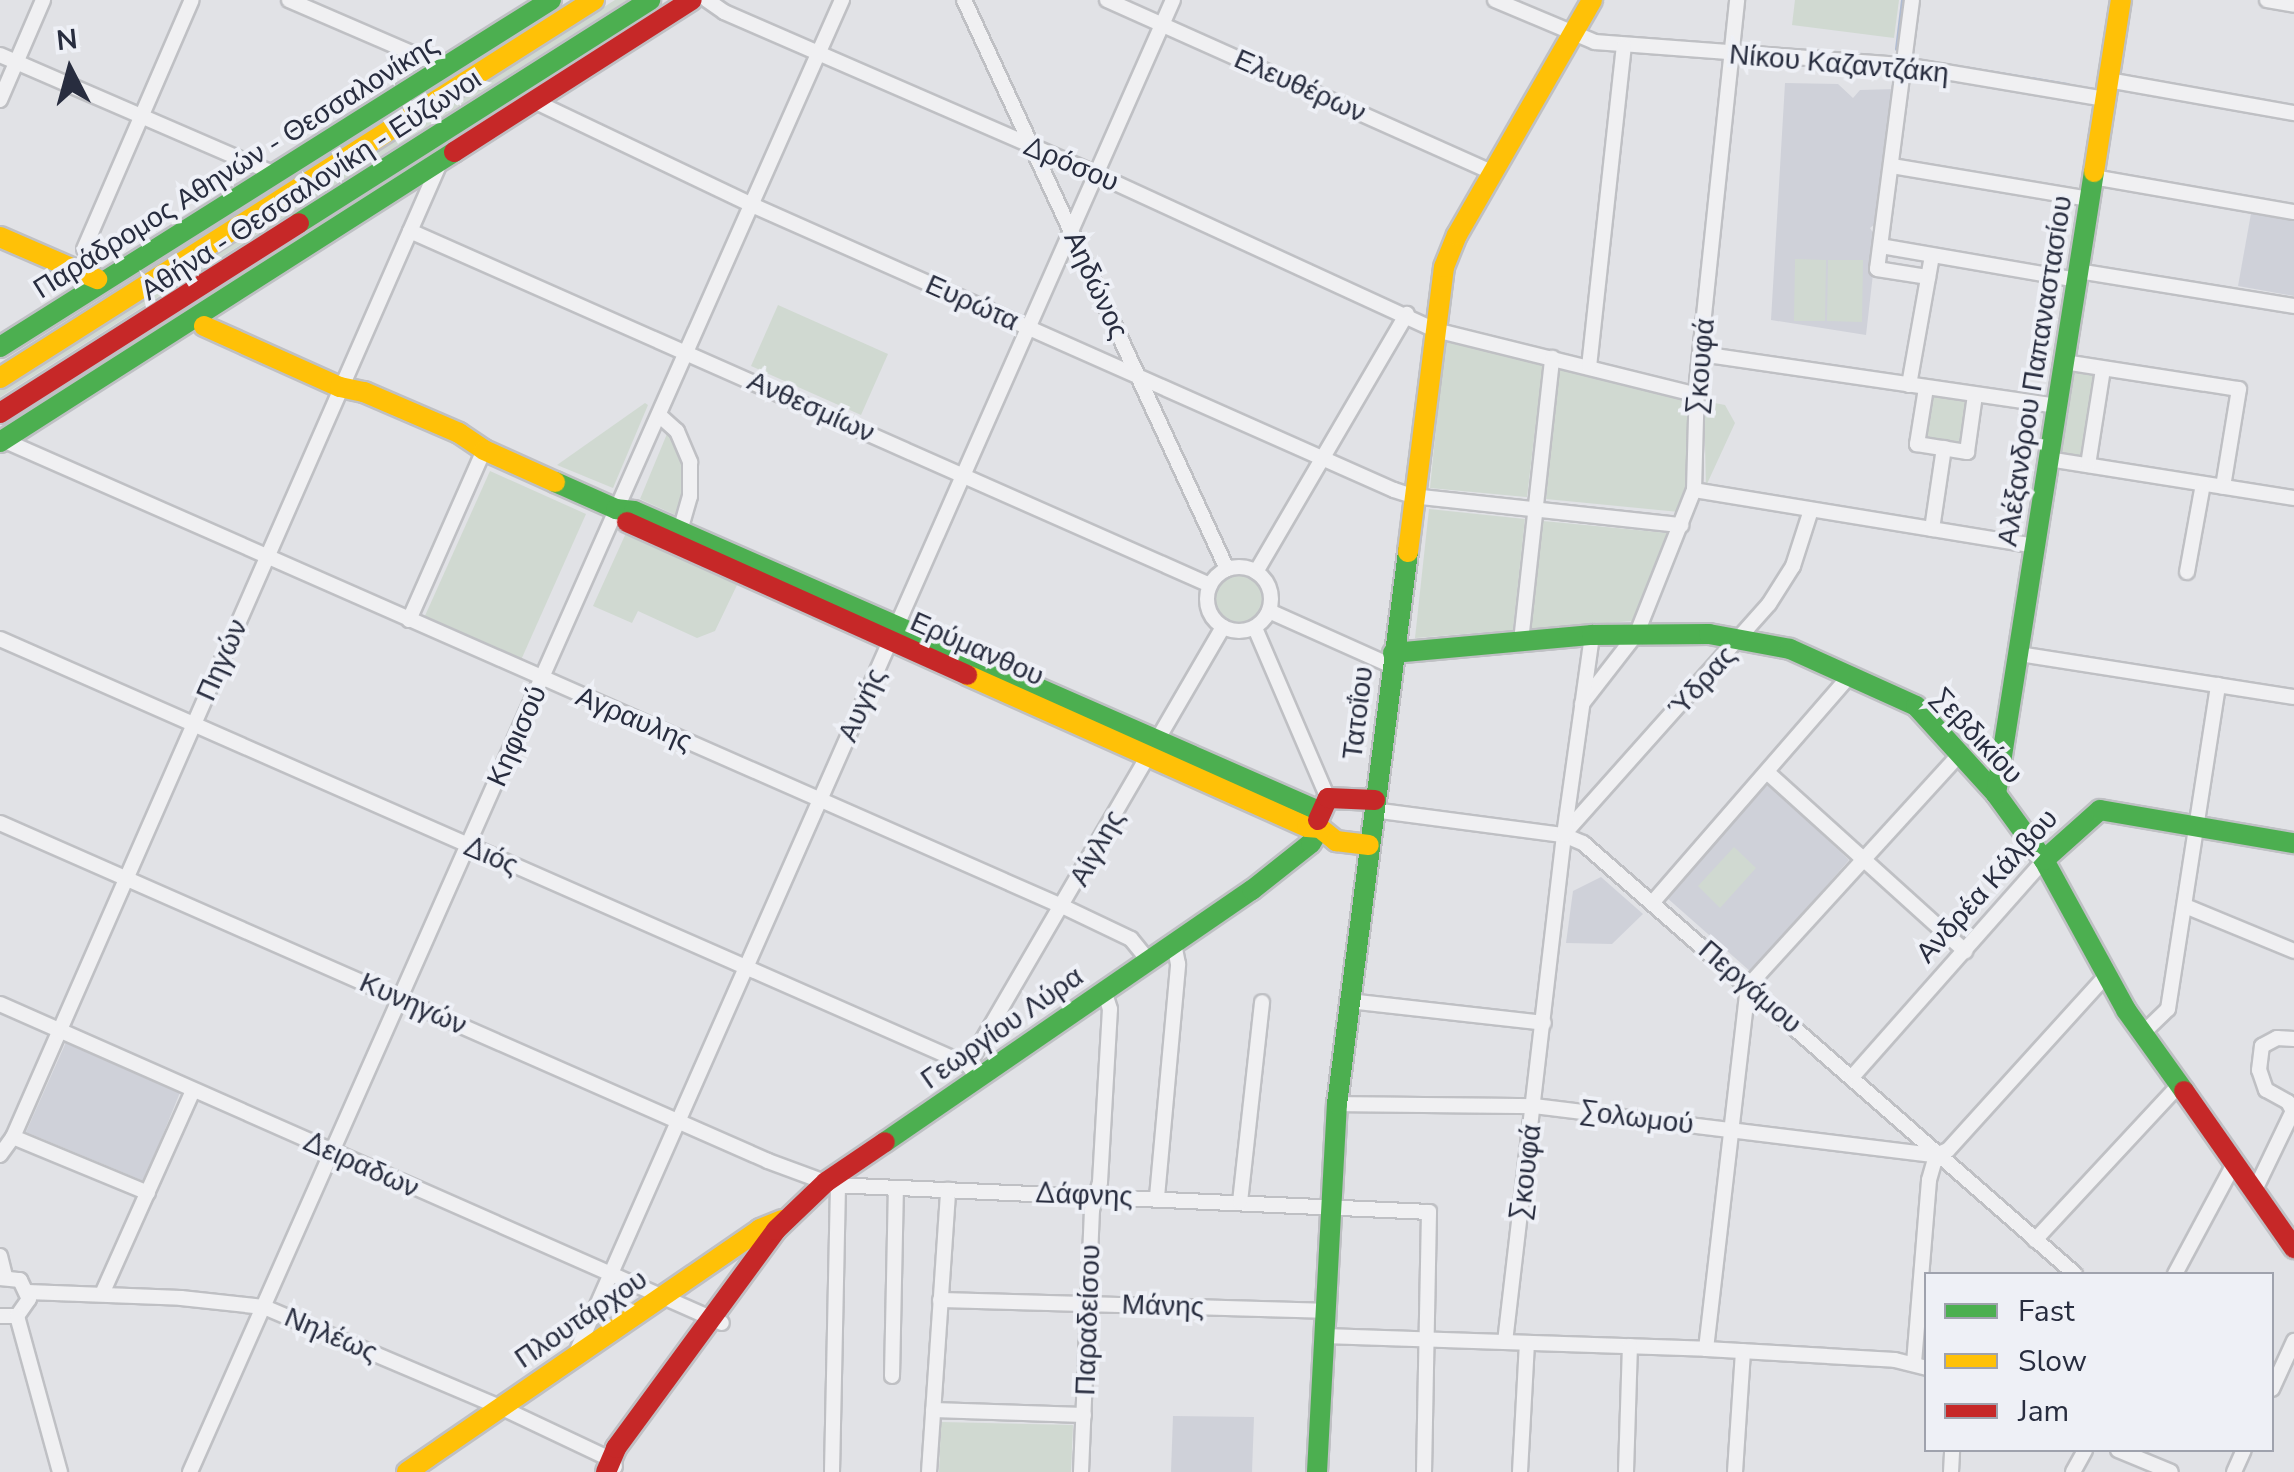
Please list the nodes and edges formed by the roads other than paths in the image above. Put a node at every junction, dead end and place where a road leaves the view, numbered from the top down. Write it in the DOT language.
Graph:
graph roads {
  1 [pos="43,0"];
  2 [pos="192,0"];
  3 [pos="290,0"];
  4 [pos="551,0"];
  5 [pos="594,0"];
  6 [pos="650,0"];
  7 [pos="692,0"];
  8 [pos="707,0"];
  9 [pos="842,0"];
  10 [pos="964,0"];
  11 [pos="1107,0"];
  12 [pos="1173,0"];
  13 [pos="1495,0"];
  14 [pos="1592,0"];
  15 [pos="1737,0"];
  16 [pos="1912,0"];
  17 [pos="2120,0"];
  18 [pos="2267,0"];
  19 [pos="2292,3"];
  20 [pos="1162,24"];
  21 [pos="1573,34"];
  22 [pos="1624,46"];
  23 [pos="816,54"];
  24 [pos="0,55"];
  25 [pos="1731,55"];
  26 [pos="17,62"];
  27 [pos="1904,65"];
  28 [pos="446,68"];
  29 [pos="2107,90"];
  30 [pos="0,100"];
  31 [pos="536,102"];
  32 [pos="2294,113"];
  33 [pos="141,116"];
  34 [pos="1033,148"];
  35 [pos="440,163"];
  36 [pos="1892,166"];
  37 [pos="1492,172"];
  38 [pos="275,174"];
  39 [pos="1096,174"];
  40 [pos="2093,177"];
  41 [pos="2089,199"];
  42 [pos="752,205"];
  43 [pos="2294,212"];
  44 [pos="1070,229"];
  45 [pos="410,231"];
  46 [pos="0,237"];
  47 [pos="1880,246"];
  48 [pos="84,250"];
  49 [pos="1932,256"];
  50 [pos="2077,276"];
  51 [pos="1928,277"];
  52 [pos="97,280"];
  53 [pos="2294,306"];
  54 [pos="1407,314"];
  55 [pos="204,326"];
  56 [pos="1028,328"];
  57 [pos="1435,330"];
  58 [pos="0,347"];
  59 [pos="687,352"];
  60 [pos="1701,354"];
  61 [pos="1552,358"];
  62 [pos="2064,362"];
  63 [pos="1590,367"];
  64 [pos="2103,369"];
  65 [pos="1138,377"];
  66 [pos="0,378"];
  67 [pos="1908,385"];
  68 [pos="340,388"];
  69 [pos="1926,388"];
  70 [pos="1696,394"];
  71 [pos="1975,394"];
  72 [pos="2057,406"];
  73 [pos="0,413"];
  74 [pos="660,414"];
  75 [pos="1,441"];
  76 [pos="1944,448"];
  77 [pos="484,450"];
  78 [pos="1321,456"];
  79 [pos="2048,460"];
  80 [pos="2088,466"];
  81 [pos="964,475"];
  82 [pos="2203,484"];
  83 [pos="2223,487"];
  84 [pos="1694,490"];
  85 [pos="1412,496"];
  86 [pos="2294,498"];
  87 [pos="616,509"];
  88 [pos="1536,510"];
  89 [pos="1811,510"];
  90 [pos="1682,524"];
  91 [pos="1932,529"];
  92 [pos="680,532"];
  93 [pos="2035,546"];
  94 [pos="266,558"];
  95 [pos="1228,570"];
  96 [pos="1256,572"];
  97 [pos="2187,572"];
  98 [pos="1210,585"];
  99 [pos="1270,612"];
  100 [pos="409,620"];
  101 [pos="1223,628"];
  102 [pos="1255,628"];
  103 [pos="1637,632"];
  104 [pos="894,633"];
  105 [pos="1592,635"];
  106 [pos="1742,638"];
  107 [pos="0,640"];
  108 [pos="1522,642"];
  109 [pos="2019,654"];
  110 [pos="1392,660"];
  111 [pos="1850,675"];
  112 [pos="542,679"];
  113 [pos="2218,685"];
  114 [pos="2294,697"];
  115 [pos="1582,704"];
  116 [pos="193,725"];
  117 [pos="1153,748"];
  118 [pos="2004,750"];
  119 [pos="1966,760"];
  120 [pos="1768,772"];
  121 [pos="1996,794"];
  122 [pos="820,798"];
  123 [pos="1374,806"];
  124 [pos="1326,819"];
  125 [pos="0,823"];
  126 [pos="2197,827"];
  127 [pos="1564,835"];
  128 [pos="2294,843"];
  129 [pos="1369,845"];
  130 [pos="468,846"];
  131 [pos="1861,858"];
  132 [pos="2044,860"];
  133 [pos="127,878"];
  134 [pos="1652,902"];
  135 [pos="2185,906"];
  136 [pos="1064,908"];
  137 [pos="1174,943"];
  138 [pos="1965,950"];
  139 [pos="2294,950"];
  140 [pos="1148,960"];
  141 [pos="747,966"];
  142 [pos="2105,978"];
  143 [pos="1748,986"];
  144 [pos="1104,991"];
  145 [pos="400,998"];
  146 [pos="1262,1002"];
  147 [pos="1348,1002"];
  148 [pos="0,1004"];
  149 [pos="1544,1024"];
  150 [pos="58,1032"];
  151 [pos="2142,1034"];
  152 [pos="2294,1039"];
  153 [pos="972,1072"];
  154 [pos="1852,1076"];
  155 [pos="2179,1085"];
  156 [pos="193,1091"];
  157 [pos="1337,1104"];
  158 [pos="1534,1106"];
  159 [pos="678,1121"];
  160 [pos="1734,1130"];
  161 [pos="13,1137"];
  162 [pos="332,1152"];
  163 [pos="0,1155"];
  164 [pos="1936,1155"];
  165 [pos="2234,1164"];
  166 [pos="832,1184"];
  167 [pos="896,1188"];
  168 [pos="948,1190"];
  169 [pos="2254,1192"];
  170 [pos="148,1194"];
  171 [pos="1096,1196"];
  172 [pos="1157,1197"];
  173 [pos="1240,1202"];
  174 [pos="1330,1207"];
  175 [pos="788,1218"];
  176 [pos="2035,1240"];
  177 [pos="2294,1248"];
  178 [pos="0,1256"];
  179 [pos="1925,1272"];
  180 [pos="2072,1272"];
  181 [pos="2175,1272"];
  182 [pos="610,1274"];
  183 [pos="3,1277"];
  184 [pos="1924,1283"];
  185 [pos="28,1292"];
  186 [pos="102,1294"];
  187 [pos="663,1297"];
  188 [pos="940,1300"];
  189 [pos="1088,1304"];
  190 [pos="264,1307"];
  191 [pos="1326,1312"];
  192 [pos="0,1316"];
  193 [pos="18,1316"];
  194 [pos="717,1321"];
  195 [pos="1324,1336"];
  196 [pos="1428,1339"];
  197 [pos="2294,1341"];
  198 [pos="1505,1342"];
  199 [pos="1527,1343"];
  200 [pos="1630,1346"];
  201 [pos="1706,1349"];
  202 [pos="1743,1351"];
  203 [pos="575,1356"];
  204 [pos="1920,1365"];
  205 [pos="2276,1367"];
  206 [pos="892,1376"];
  207 [pos="500,1407"];
  208 [pos="933,1410"];
  209 [pos="1084,1415"];
  210 [pos="2123,1452"];
  211 [pos="612,1468"];
  212 [pos="60,1472"];
  213 [pos="190,1472"];
  214 [pos="407,1472"];
  215 [pos="832,1472"];
  216 [pos="929,1472"];
  217 [pos="1081,1472"];
  218 [pos="1317,1472"];
  219 [pos="1424,1472"];
  220 [pos="1520,1472"];
  221 [pos="1626,1472"];
  222 [pos="1735,1472"];
  223 [pos="2171,1472"];
  1 -- 26 [label="street"];
  2 -- 33 [label="street"];
  3 -- 28 [label="street"];
  4 -- 28 [label="main road, Παράδρομος Αθηνών - Θεσσαλονίκης"];
  5 -- 66 [label="main road, Αθήνα - Θεσσαλονίκη - Εύζωνοι"];
  6 -- 73 [label="main road, Αθήνα - Θεσσαλονίκη - Εύζωνοι"];
  7 -- 31 [label="main road"];
  8 -- 23 [label="street, Δρόσου"];
  9 -- 23 [label="street, Κηφισού"];
  10 -- 34 [label="street, Αηδώνος"];
  11 -- 20 [label="street, Ελευθέρων"];
  12 -- 20 [label="street, Αυγής"];
  13 -- 21 [label="street, Νίκου Καζαντζάκη"];
  14 -- 21 [label="main road, Τατοΐου"];
  15 -- 25 [label="street, Σκουφά"];
  16 -- 27 [label="street"];
  17 -- 29 [label="main road, Αλέξανδρου Παπαναστασίου"];
  18 -- 19 [label="street"];
  20 -- 37 [label="street, Ελευθέρων"];
  20 -- 39 [label="street, Αυγής"];
  21 -- 22 [label="street, Νίκου Καζαντζάκη"];
  21 -- 37 [label="main road, Τατοΐου"];
  22 -- 25 [label="street, Νίκου Καζαντζάκη"];
  22 -- 63 [label="street"];
  23 -- 34 [label="street, Δρόσου"];
  23 -- 42 [label="street, Κηφισού"];
  24 -- 26 [label="street"];
  25 -- 27 [label="street, Νίκου Καζαντζάκη"];
  25 -- 60 [label="street, Σκουφά"];
  26 -- 30 [label="street"];
  26 -- 33 [label="street"];
  27 -- 29 [label="street, Νίκου Καζαντζάκη"];
  27 -- 36 [label="street"];
  28 -- 38 [label="main road, Παράδρομος Αθηνών - Θεσσαλονίκης"];
  29 -- 32 [label="street, Νίκου Καζαντζάκη"];
  29 -- 40 [label="main road, Αλέξανδρου Παπαναστασίου"];
  31 -- 35 [label="main road"];
  31 -- 42 [label="street, Ευρώτα"];
  33 -- 38 [label="street"];
  33 -- 48 [label="street"];
  34 -- 39 [label="street, Δρόσου"];
  34 -- 44 [label="street, Αηδώνος"];
  35 -- 45 [label="street, Πηγών"];
  35 -- 75 [label="main road"];
  36 -- 41 [label="street"];
  36 -- 47 [label="street"];
  37 -- 57 [label="main road, Τατοΐου"];
  38 -- 58 [label="main road, Παράδρομος Αθηνών - Θεσσαλονίκης"];
  39 -- 44 [label="street, Αυγής"];
  39 -- 54 [label="street, Δρόσου"];
  40 -- 41 [label="main road, Αλέξανδρου Παπαναστασίου"];
  40 -- 43 [label="street"];
  41 -- 50 [label="main road, Αλέξανδρου Παπαναστασίου"];
  42 -- 56 [label="street, Ευρώτα"];
  42 -- 59 [label="street, Κηφισού"];
  44 -- 56 [label="street, Αυγής"];
  44 -- 65 [label="street, Αηδώνος"];
  45 -- 59 [label="street, Ανθεσμίων"];
  45 -- 68 [label="street, Πηγών"];
  46 -- 52 [label="main road"];
  47 -- 49 [label="street"];
  47 -- 51 [label="street"];
  49 -- 50 [label="street"];
  49 -- 51 [label="street"];
  50 -- 53 [label="street"];
  50 -- 62 [label="main road, Αλέξανδρου Παπαναστασίου"];
  51 -- 67 [label="street"];
  54 -- 57 [label="street, Δρόσου"];
  54 -- 78 [label="street"];
  55 -- 68 [label="main road, Ερύμανθου"];
  56 -- 65 [label="street, Ευρώτα"];
  56 -- 81 [label="street, Αυγής"];
  57 -- 61 [label="street, Δρόσου"];
  57 -- 85 [label="main road, Τατοΐου"];
  59 -- 74 [label="street, Κηφισού"];
  59 -- 81 [label="street, Ανθεσμίων"];
  60 -- 67 [label="street"];
  60 -- 70 [label="street, Σκουφά"];
  61 -- 63 [label="street, Δρόσου"];
  61 -- 88 [label="street"];
  62 -- 64 [label="street"];
  62 -- 72 [label="main road, Αλέξανδρου Παπαναστασίου"];
  63 -- 70 [label="street, Δρόσου"];
  64 -- 80 [label="street"];
  64 -- 83 [label="street"];
  65 -- 78 [label="street, Ευρώτα"];
  65 -- 95 [label="street, Αηδώνος"];
  67 -- 69 [label="street"];
  68 -- 77 [label="main road, Ερύμανθου"];
  68 -- 94 [label="street, Πηγών"];
  69 -- 71 [label="street"];
  69 -- 76 [label="street"];
  70 -- 84 [label="street, Σκουφά"];
  71 -- 72 [label="street"];
  71 -- 76 [label="street"];
  72 -- 79 [label="main road, Αλέξανδρου Παπαναστασίου"];
  74 -- 87 [label="street, Κηφισού"];
  74 -- 92 [label="street"];
  75 -- 94 [label="street, Αγραυλης"];
  76 -- 91 [label="street"];
  77 -- 87 [label="main road, Ερύμανθου"];
  77 -- 100 [label="street"];
  78 -- 85 [label="street, Ευρώτα"];
  78 -- 96 [label="street"];
  79 -- 80 [label="street"];
  79 -- 93 [label="main road, Αλέξανδρου Παπαναστασίου"];
  80 -- 82 [label="street"];
  81 -- 98 [label="street, Ανθεσμίων"];
  81 -- 104 [label="street, Αυγής"];
  82 -- 83 [label="street"];
  82 -- 97 [label="street"];
  83 -- 86 [label="street"];
  84 -- 89 [label="street"];
  84 -- 90 [label="street, Σκουφά"];
  85 -- 88 [label="street, Ευρώτα"];
  85 -- 110 [label="main road, Τατοΐου"];
  87 -- 92 [label="main road, Ερύμανθου"];
  87 -- 104 [label="main road, Ερύμανθου"];
  87 -- 112 [label="street, Κηφισού"];
  88 -- 90 [label="street, Ευρώτα"];
  88 -- 108 [label="street"];
  89 -- 91 [label="street"];
  89 -- 106 [label="street, Ύδρας"];
  90 -- 103 [label="street, Σκουφά"];
  91 -- 93 [label="street"];
  92 -- 104 [label="main road, Ερύμανθου"];
  93 -- 109 [label="main road, Αλέξανδρου Παπαναστασίου"];
  94 -- 100 [label="street, Αγραυλης"];
  94 -- 116 [label="street, Πηγών"];
  95 -- 96 [label="street"];
  95 -- 98 [label="street"];
  96 -- 99 [label="street"];
  98 -- 101 [label="street"];
  99 -- 102 [label="street"];
  99 -- 110 [label="street"];
  100 -- 112 [label="street, Αγραυλης"];
  101 -- 102 [label="street"];
  101 -- 117 [label="street, Αίγλης"];
  102 -- 124 [label="street"];
  103 -- 105 [label="main road, Σεβδικίου"];
  103 -- 106 [label="main road, Σεβδικίου"];
  103 -- 115 [label="street, Σκουφά"];
  104 -- 117 [label="main road, Ερύμανθου"];
  104 -- 122 [label="street, Αυγής"];
  105 -- 108 [label="main road, Σεβδικίου"];
  105 -- 115 [label="street, Σκουφά"];
  106 -- 111 [label="main road, Σεβδικίου"];
  106 -- 127 [label="street, Ύδρας"];
  107 -- 116 [label="street, Διός"];
  108 -- 110 [label="main road, Σεβδικίου"];
  109 -- 113 [label="street"];
  109 -- 118 [label="main road, Αλέξανδρου Παπαναστασίου"];
  110 -- 123 [label="main road, Τατοΐου"];
  111 -- 119 [label="main road, Σεβδικίου"];
  111 -- 120 [label="street"];
  112 -- 122 [label="street, Αγραυλης"];
  112 -- 130 [label="street, Κηφισού"];
  113 -- 114 [label="street"];
  113 -- 126 [label="street"];
  115 -- 127 [label="street, Σκουφά"];
  116 -- 130 [label="street, Διός"];
  116 -- 133 [label="street, Πηγών"];
  117 -- 124 [label="main road, Ερύμανθου"];
  117 -- 136 [label="street, Αίγλης"];
  118 -- 119 [label="main road"];
  118 -- 121 [label="main road, Αλέξανδρου Παπαναστασίου"];
  119 -- 121 [label="main road, Σεβδικίου"];
  119 -- 131 [label="street"];
  120 -- 131 [label="street"];
  120 -- 134 [label="street"];
  121 -- 132 [label="main road, Σεβδικίου"];
  122 -- 136 [label="street, Αγραυλης"];
  122 -- 141 [label="street, Αυγής"];
  123 -- 124 [label="main road"];
  123 -- 127 [label="street, Περγάμου"];
  123 -- 129 [label="main road, Τατοΐου"];
  124 -- 129 [label="main road, Ερύμανθου"];
  124 -- 137 [label="main road, Γεωργίου Λύρα"];
  125 -- 133 [label="street, Κυνηγών"];
  126 -- 128 [label="main road"];
  126 -- 132 [label="main road, Ανδρέα Κάλβου"];
  126 -- 135 [label="street"];
  127 -- 134 [label="street, Περγάμου"];
  127 -- 149 [label="street, Σκουφά"];
  129 -- 147 [label="main road, Τατοΐου"];
  130 -- 141 [label="street, Διός"];
  130 -- 145 [label="street, Κηφισού"];
  131 -- 138 [label="street"];
  131 -- 143 [label="street"];
  132 -- 138 [label="street, Ανδρέα Κάλβου"];
  132 -- 142 [label="main road, Σεβδικίου"];
  133 -- 145 [label="street, Κυνηγών"];
  133 -- 150 [label="street, Πηγών"];
  134 -- 143 [label="street, Περγάμου"];
  135 -- 139 [label="street"];
  135 -- 151 [label="street"];
  136 -- 140 [label="street, Αγραυλης"];
  136 -- 153 [label="street, Αίγλης"];
  137 -- 140 [label="main road, Γεωργίου Λύρα"];
  137 -- 172 [label="street"];
  138 -- 154 [label="street, Ανδρέα Κάλβου"];
  140 -- 144 [label="main road, Γεωργίου Λύρα"];
  141 -- 153 [label="street, Διός"];
  141 -- 159 [label="street, Αυγής"];
  142 -- 151 [label="main road, Σεβδικίου"];
  142 -- 164 [label="street"];
  143 -- 154 [label="street, Περγάμου"];
  143 -- 160 [label="street"];
  144 -- 153 [label="main road, Γεωργίου Λύρα"];
  144 -- 171 [label="street, Παραδείσου"];
  145 -- 159 [label="street, Κυνηγών"];
  145 -- 162 [label="street, Κηφισού"];
  146 -- 173 [label="street"];
  147 -- 149 [label="street"];
  147 -- 157 [label="main road, Τατοΐου"];
  148 -- 150 [label="street, Δειραδων"];
  149 -- 158 [label="street, Σκουφά"];
  150 -- 156 [label="street, Δειραδων"];
  150 -- 161 [label="street, Πηγών"];
  151 -- 155 [label="main road, Σεβδικίου"];
  152 -- 169 [label="street"];
  153 -- 166 [label="main road, Γεωργίου Λύρα"];
  154 -- 164 [label="street, Περγάμου"];
  155 -- 165 [label="main road, Σεβδικίου"];
  155 -- 176 [label="street"];
  156 -- 162 [label="street, Δειραδων"];
  156 -- 170 [label="street"];
  157 -- 158 [label="street, Σολωμού"];
  157 -- 174 [label="main road, Τατοΐου"];
  158 -- 160 [label="street, Σολωμού"];
  158 -- 198 [label="street, Σκουφά"];
  159 -- 166 [label="street, Κυνηγών"];
  159 -- 182 [label="street, Αυγής"];
  160 -- 164 [label="street, Σολωμού"];
  160 -- 201 [label="street"];
  161 -- 163 [label="street, Πηγών"];
  161 -- 170 [label="street"];
  162 -- 182 [label="street, Δειραδων"];
  162 -- 190 [label="street, Κηφισού"];
  164 -- 176 [label="street, Περγάμου"];
  164 -- 179 [label="street"];
  165 -- 169 [label="main road, Σεβδικίου"];
  165 -- 181 [label="street"];
  166 -- 167 [label="street, Δάφνης"];
  166 -- 175 [label="main road, Γεωργίου Λύρα"];
  166 -- 215 [label="street"];
  167 -- 168 [label="street, Δάφνης"];
  167 -- 206 [label="street"];
  168 -- 171 [label="street, Δάφνης"];
  168 -- 188 [label="street"];
  169 -- 177 [label="main road, Σεβδικίου"];
  170 -- 186 [label="street"];
  171 -- 172 [label="street, Δάφνης"];
  171 -- 189 [label="street, Παραδείσου"];
  172 -- 173 [label="street, Δάφνης"];
  173 -- 174 [label="street, Δάφνης"];
  174 -- 191 [label="main road, Τατοΐου"];
  174 -- 196 [label="street, Δάφνης"];
  175 -- 187 [label="main road, Πλουτάρχου"];
  175 -- 194 [label="main road, Γεωργίου Λύρα"];
  176 -- 180 [label="street, Περγάμου"];
  178 -- 183 [label="street"];
  182 -- 187 [label="street, Δειραδων"];
  182 -- 203 [label="street, Αυγής"];
  183 -- 185 [label="street"];
  184 -- 204 [label="street"];
  185 -- 186 [label="street, Νηλέως"];
  185 -- 193 [label="street"];
  186 -- 190 [label="street, Νηλέως"];
  187 -- 194 [label="street, Δειραδων"];
  187 -- 203 [label="main road, Πλουτάρχου"];
  188 -- 189 [label="street, Μάνης"];
  188 -- 208 [label="street"];
  189 -- 191 [label="street, Μάνης"];
  189 -- 209 [label="street, Παραδείσου"];
  190 -- 207 [label="street, Νηλέως"];
  190 -- 213 [label="street, Κηφισού"];
  191 -- 195 [label="main road, Τατοΐου"];
  192 -- 193 [label="street"];
  193 -- 212 [label="street"];
  194 -- 211 [label="main road, Γεωργίου Λύρα"];
  195 -- 196 [label="street"];
  195 -- 218 [label="main road, Τατοΐου"];
  196 -- 198 [label="street"];
  196 -- 219 [label="street"];
  197 -- 205 [label="street"];
  198 -- 199 [label="street"];
  199 -- 200 [label="street"];
  199 -- 220 [label="street"];
  200 -- 201 [label="street"];
  200 -- 221 [label="street"];
  201 -- 202 [label="street"];
  202 -- 204 [label="street"];
  202 -- 222 [label="street"];
  203 -- 207 [label="main road, Πλουτάρχου"];
  207 -- 211 [label="street, Νηλέως"];
  207 -- 214 [label="main road, Πλουτάρχου"];
  208 -- 209 [label="street"];
  208 -- 216 [label="street"];
  209 -- 217 [label="street, Παραδείσου"];
  210 -- 223 [label="street"];
}
